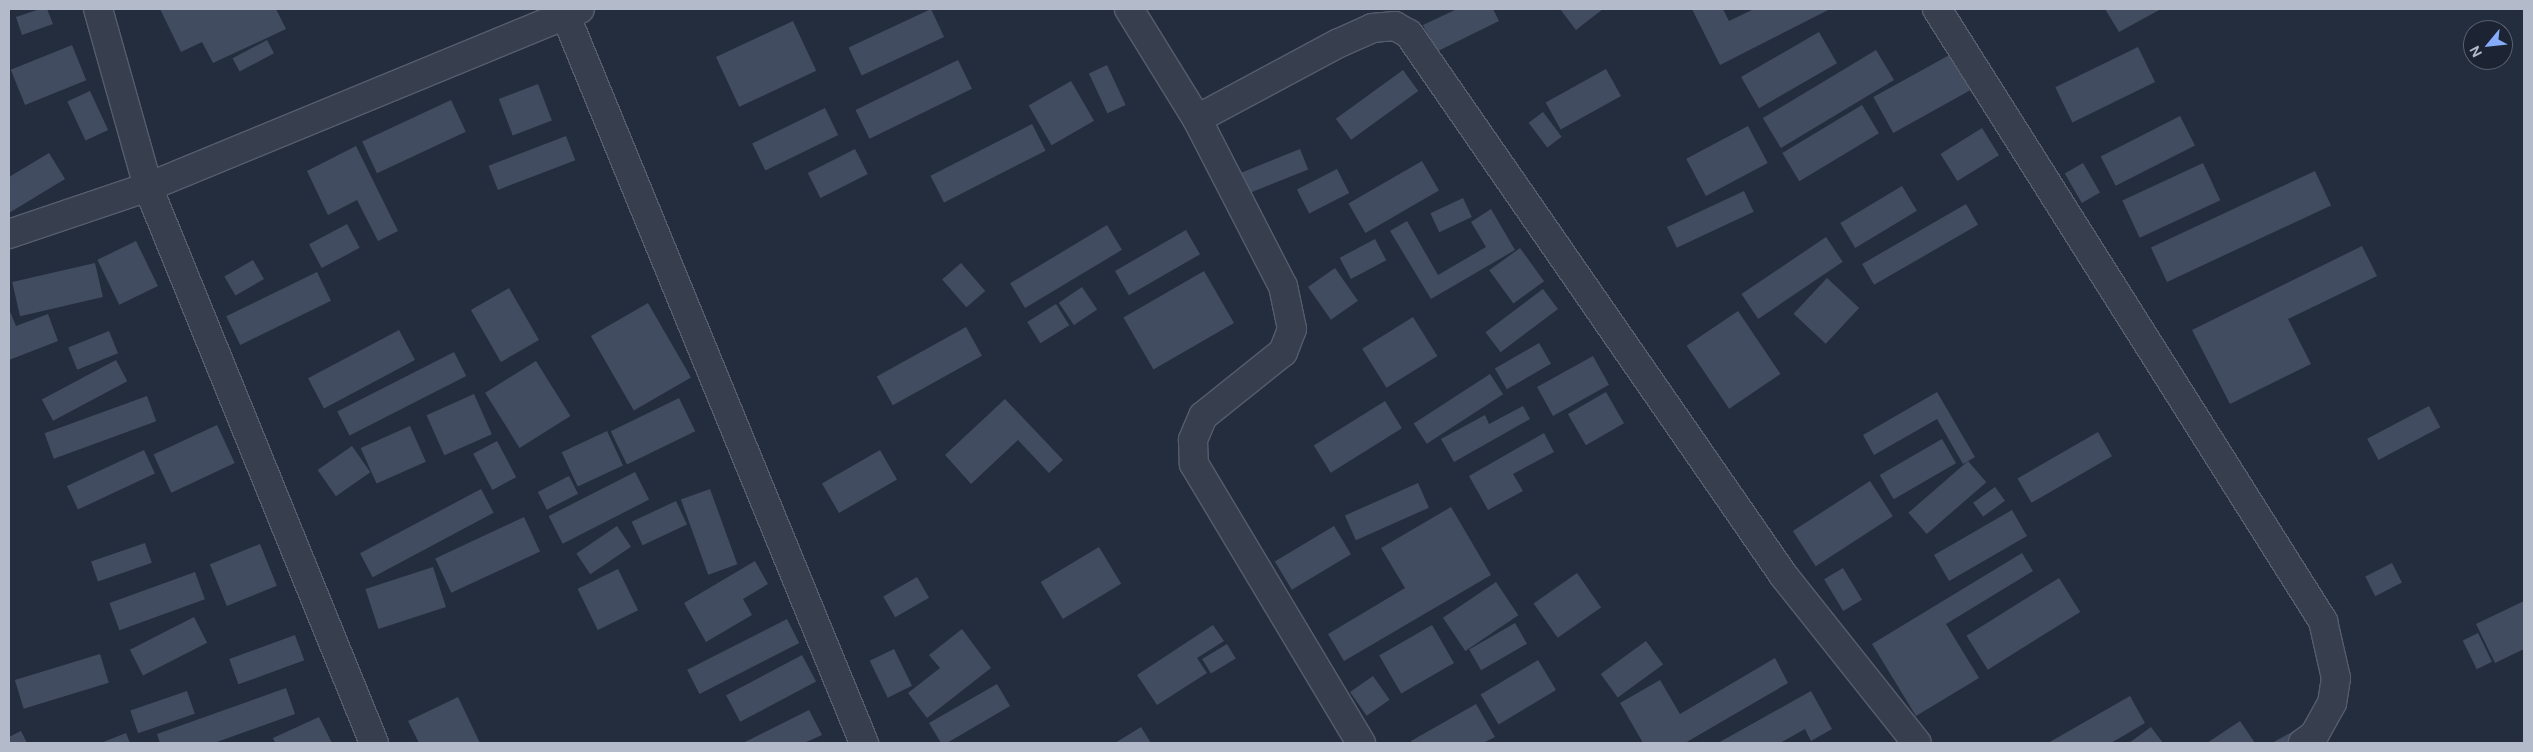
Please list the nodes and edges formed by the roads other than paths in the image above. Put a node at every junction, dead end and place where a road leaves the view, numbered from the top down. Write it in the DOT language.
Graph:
graph roads {
  1 [pos="98,9"];
  2 [pos="1129,9"];
  3 [pos="1937,9"];
  4 [pos="570,11"];
  5 [pos="1196,119"];
  6 [pos="148,187"];
  7 [pos="9,234"];
  8 [pos="374,743"];
  9 [pos="864,743"];
  10 [pos="1361,743"];
  11 [pos="1917,743"];
  12 [pos="2302,743"];
  1 -- 6 [label="street"];
  2 -- 5 [label="street"];
  3 -- 12 [label="street"];
  4 -- 6 [label="street"];
  4 -- 9 [label="street"];
  5 -- 10 [label="street"];
  5 -- 11 [label="street"];
  6 -- 7 [label="street"];
  6 -- 8 [label="street"];
}
